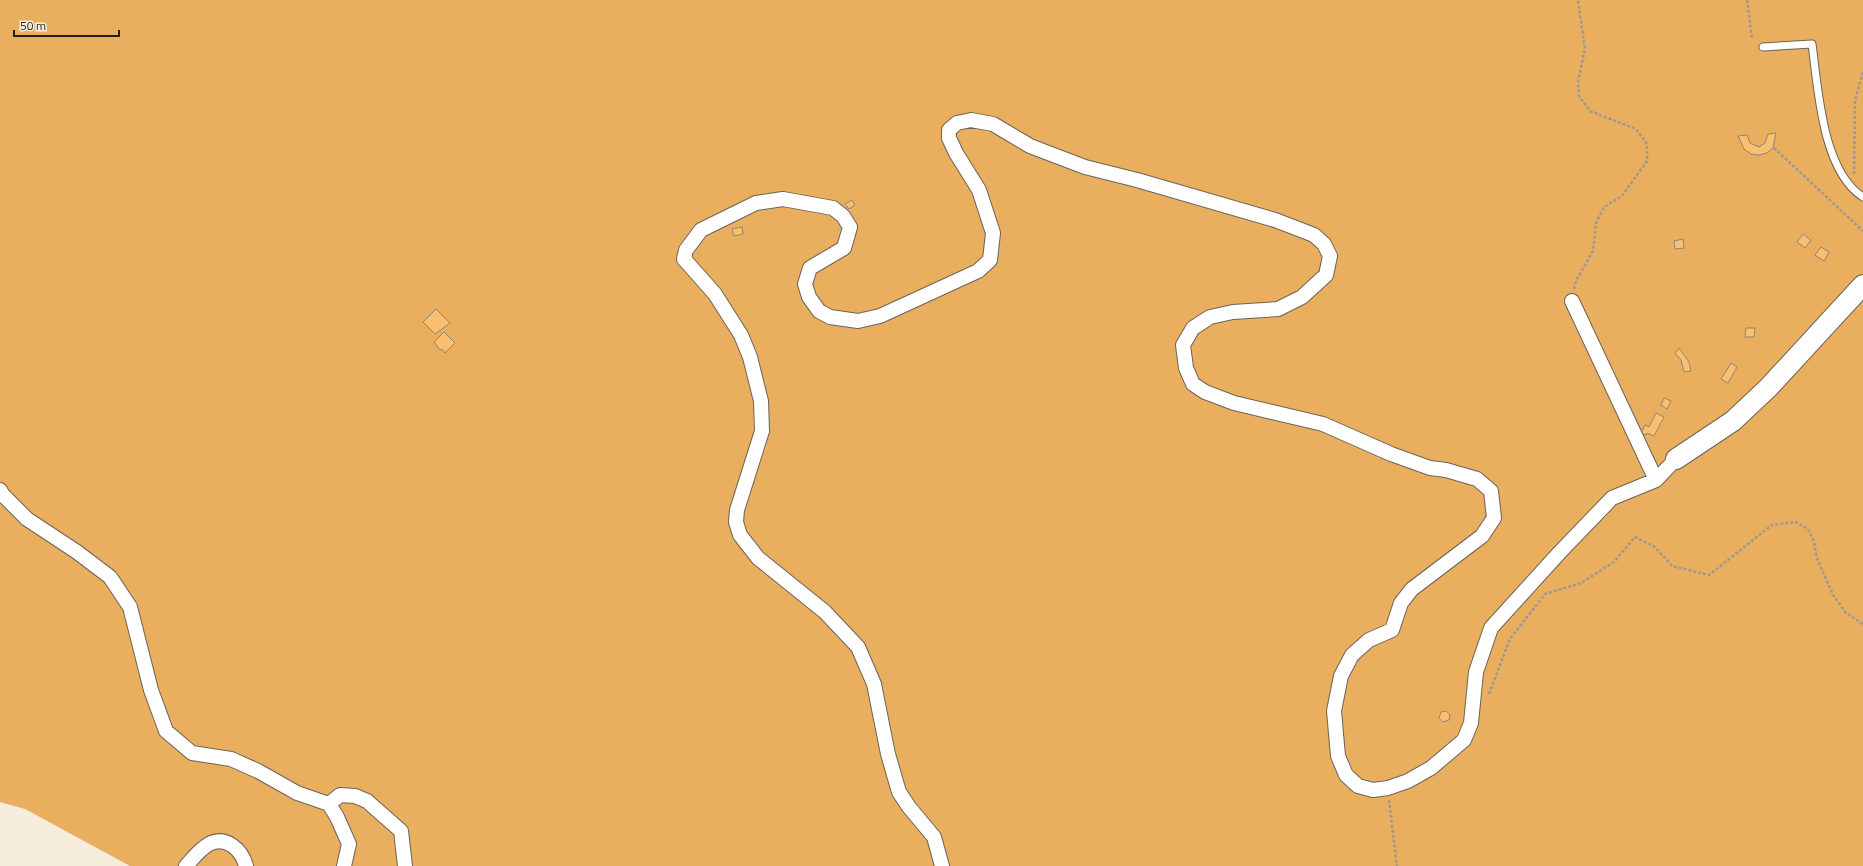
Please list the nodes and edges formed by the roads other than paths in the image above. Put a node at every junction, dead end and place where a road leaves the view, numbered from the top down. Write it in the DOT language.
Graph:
graph roads {
  1 [pos="1763,47"];
  2 [pos="1863,197"];
  3 [pos="1863,285"];
  4 [pos="1572,301"];
  5 [pos="1676,459"];
  6 [pos="1656,480"];
  7 [pos="0,490"];
  8 [pos="329,804"];
  9 [pos="186,866"];
  10 [pos="246,866"];
  11 [pos="344,866"];
  12 [pos="405,866"];
  13 [pos="942,866"];
  1 -- 2 [label="lane"];
  3 -- 5 [label="street"];
  4 -- 6 [label="street"];
  5 -- 6 [label="street"];
  6 -- 13 [label="street"];
  7 -- 8 [label="street"];
  8 -- 11 [label="street"];
  8 -- 12 [label="street"];
  9 -- 10 [label="street"];
}
